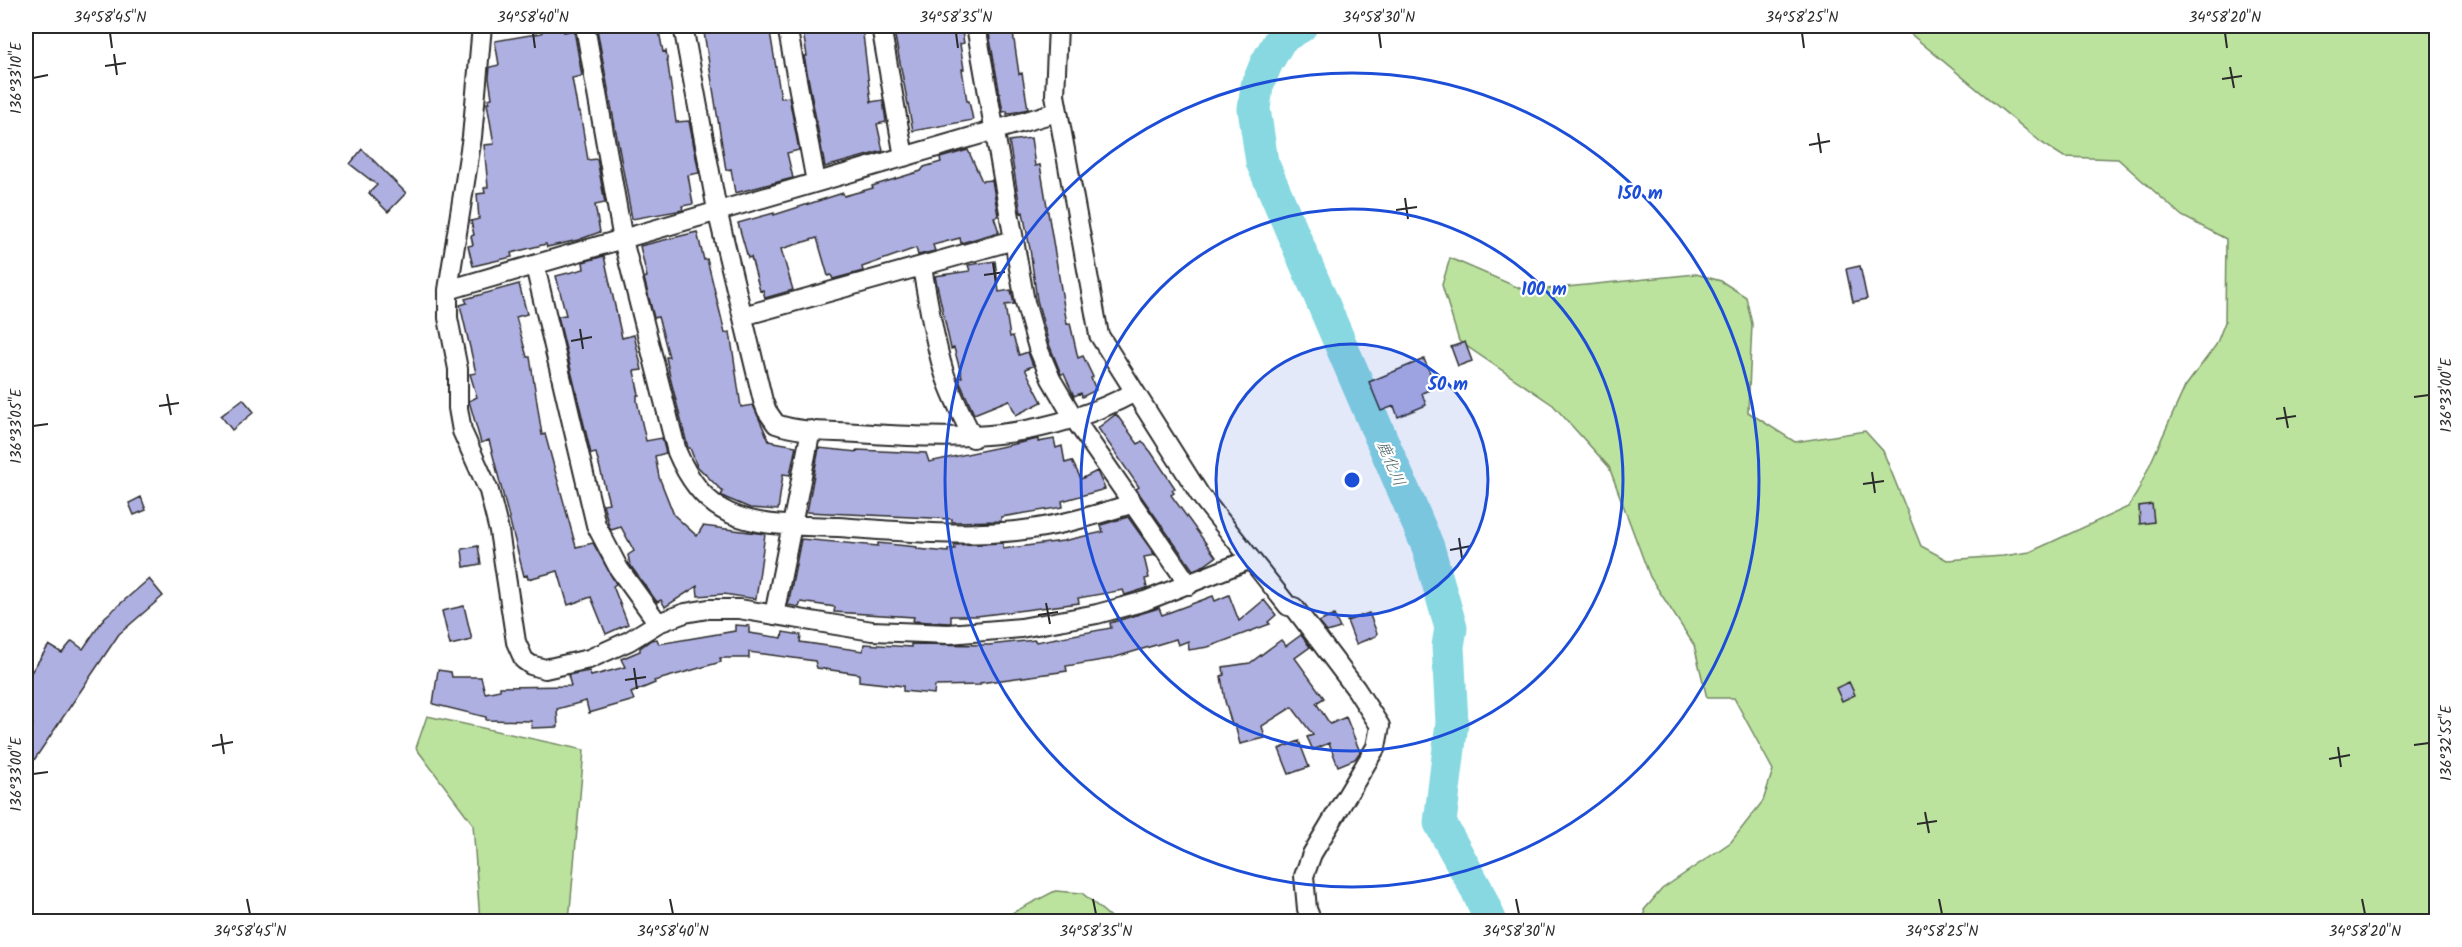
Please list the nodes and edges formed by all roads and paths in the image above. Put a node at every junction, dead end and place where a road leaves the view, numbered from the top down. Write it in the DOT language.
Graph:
graph roads {
  1 [pos="482,26"];
  2 [pos="585,26"];
  3 [pos="683,26"];
  4 [pos="787,26"];
  5 [pos="880,26"];
  6 [pos="976,26"];
  7 [pos="1058,26"];
  8 [pos="1057,112"];
  9 [pos="994,132"];
  10 [pos="904,157"];
  11 [pos="816,182"];
  12 [pos="717,210"];
  13 [pos="623,240"];
  14 [pos="1014,240"];
  15 [pos="535,266"];
  16 [pos="922,267"];
  17 [pos="448,290"];
  18 [pos="743,316"];
  19 [pos="1135,392"];
  20 [pos="1075,420"];
  21 [pos="811,430"];
  22 [pos="973,438"];
  23 [pos="1131,504"];
  24 [pos="793,525"];
  25 [pos="1251,559"];
  26 [pos="1189,585"];
  27 [pos="774,615"];
  28 [pos="658,623"];
  29 [pos="1312,921"];
  1 -- 17 [label="street"];
  2 -- 13 [label="street"];
  3 -- 12 [label="street"];
  4 -- 11 [label="street"];
  5 -- 10 [label="street"];
  6 -- 9 [label="street"];
  7 -- 8 [label="street"];
  8 -- 9 [label="street"];
  8 -- 19 [label="street"];
  9 -- 10 [label="street"];
  9 -- 14 [label="street"];
  10 -- 11 [label="street"];
  11 -- 12 [label="street"];
  12 -- 13 [label="street"];
  12 -- 18 [label="street"];
  13 -- 15 [label="street"];
  13 -- 24 [label="street"];
  14 -- 16 [label="street"];
  14 -- 20 [label="street"];
  15 -- 17 [label="street"];
  15 -- 28 [label="street"];
  16 -- 18 [label="street"];
  16 -- 22 [label="street"];
  17 -- 28 [label="street"];
  18 -- 21 [label="street"];
  19 -- 20 [label="street"];
  19 -- 25 [label="street"];
  20 -- 22 [label="street"];
  20 -- 23 [label="street"];
  21 -- 22 [label="street"];
  21 -- 24 [label="street"];
  23 -- 24 [label="street"];
  23 -- 26 [label="street"];
  24 -- 27 [label="street"];
  25 -- 26 [label="street"];
  25 -- 29 [label="street"];
  26 -- 27 [label="street"];
  27 -- 28 [label="street"];
}
